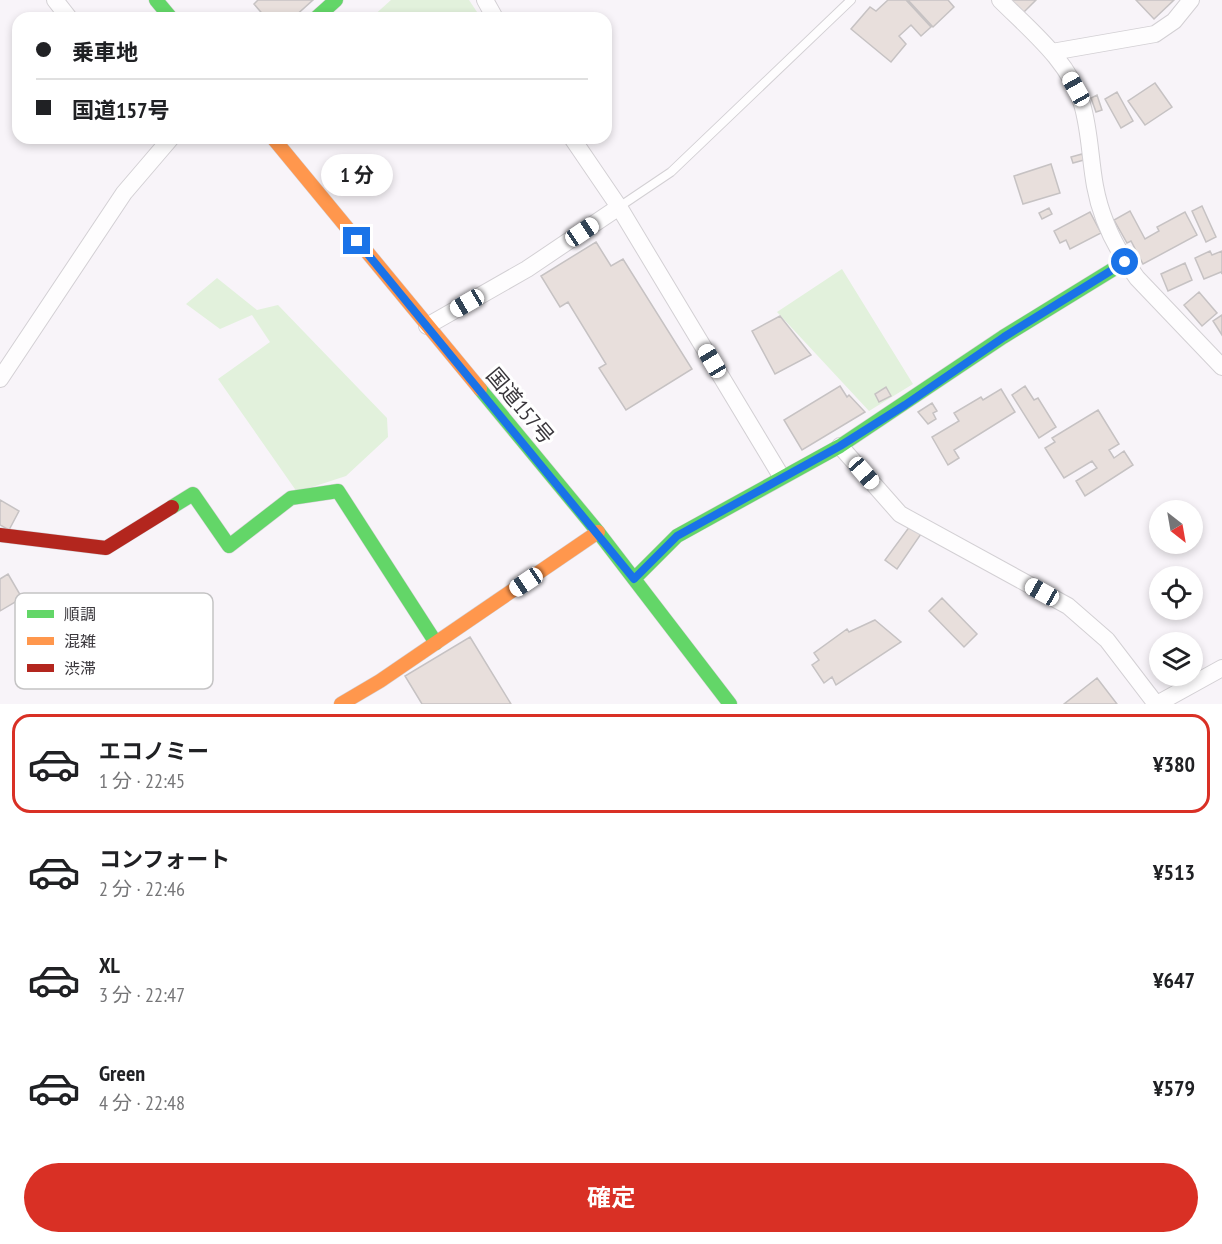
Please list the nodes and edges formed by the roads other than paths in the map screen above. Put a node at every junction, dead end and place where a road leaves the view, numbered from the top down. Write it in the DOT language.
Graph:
graph roads {
  1 [pos="55,0"];
  2 [pos="156,0"];
  3 [pos="336,0"];
  4 [pos="851,0"];
  5 [pos="1000,0"];
  6 [pos="1191,0"];
  7 [pos="64,12"];
  8 [pos="166,12"];
  9 [pos="323,12"];
  10 [pos="1052,52"];
  11 [pos="166,144"];
  12 [pos="278,144"];
  13 [pos="576,144"];
  14 [pos="619,207"];
  15 [pos="1125,262"];
  16 [pos="427,326"];
  17 [pos="1222,367"];
  18 [pos="0,379"];
  19 [pos="840,446"];
  20 [pos="781,476"];
  21 [pos="598,532"];
  22 [pos="0,535"];
  23 [pos="634,579"];
  24 [pos="436,643"];
  25 [pos="1222,668"];
  26 [pos="341,704"];
  27 [pos="730,704"];
  28 [pos="1157,704"];
  1 -- 7 [label="street"];
  2 -- 8 [label="main road"];
  3 -- 9 [label="main road"];
  4 -- 14 [label="lane"];
  5 -- 10 [label="street"];
  6 -- 10 [label="street"];
  10 -- 15 [label="street"];
  11 -- 18 [label="street"];
  12 -- 16 [label="main road, 国道157号"];
  13 -- 14 [label="street"];
  14 -- 16 [label="street"];
  14 -- 20 [label="street"];
  15 -- 17 [label="street"];
  15 -- 19 [label="main road"];
  16 -- 21 [label="main road, 国道157号"];
  19 -- 20 [label="main road"];
  19 -- 28 [label="street"];
  20 -- 23 [label="main road"];
  21 -- 23 [label="main road, 国道157号"];
  21 -- 24 [label="main road"];
  22 -- 24 [label="main road"];
  23 -- 27 [label="main road, 国道157号"];
  24 -- 26 [label="main road"];
  25 -- 28 [label="street"];
}
